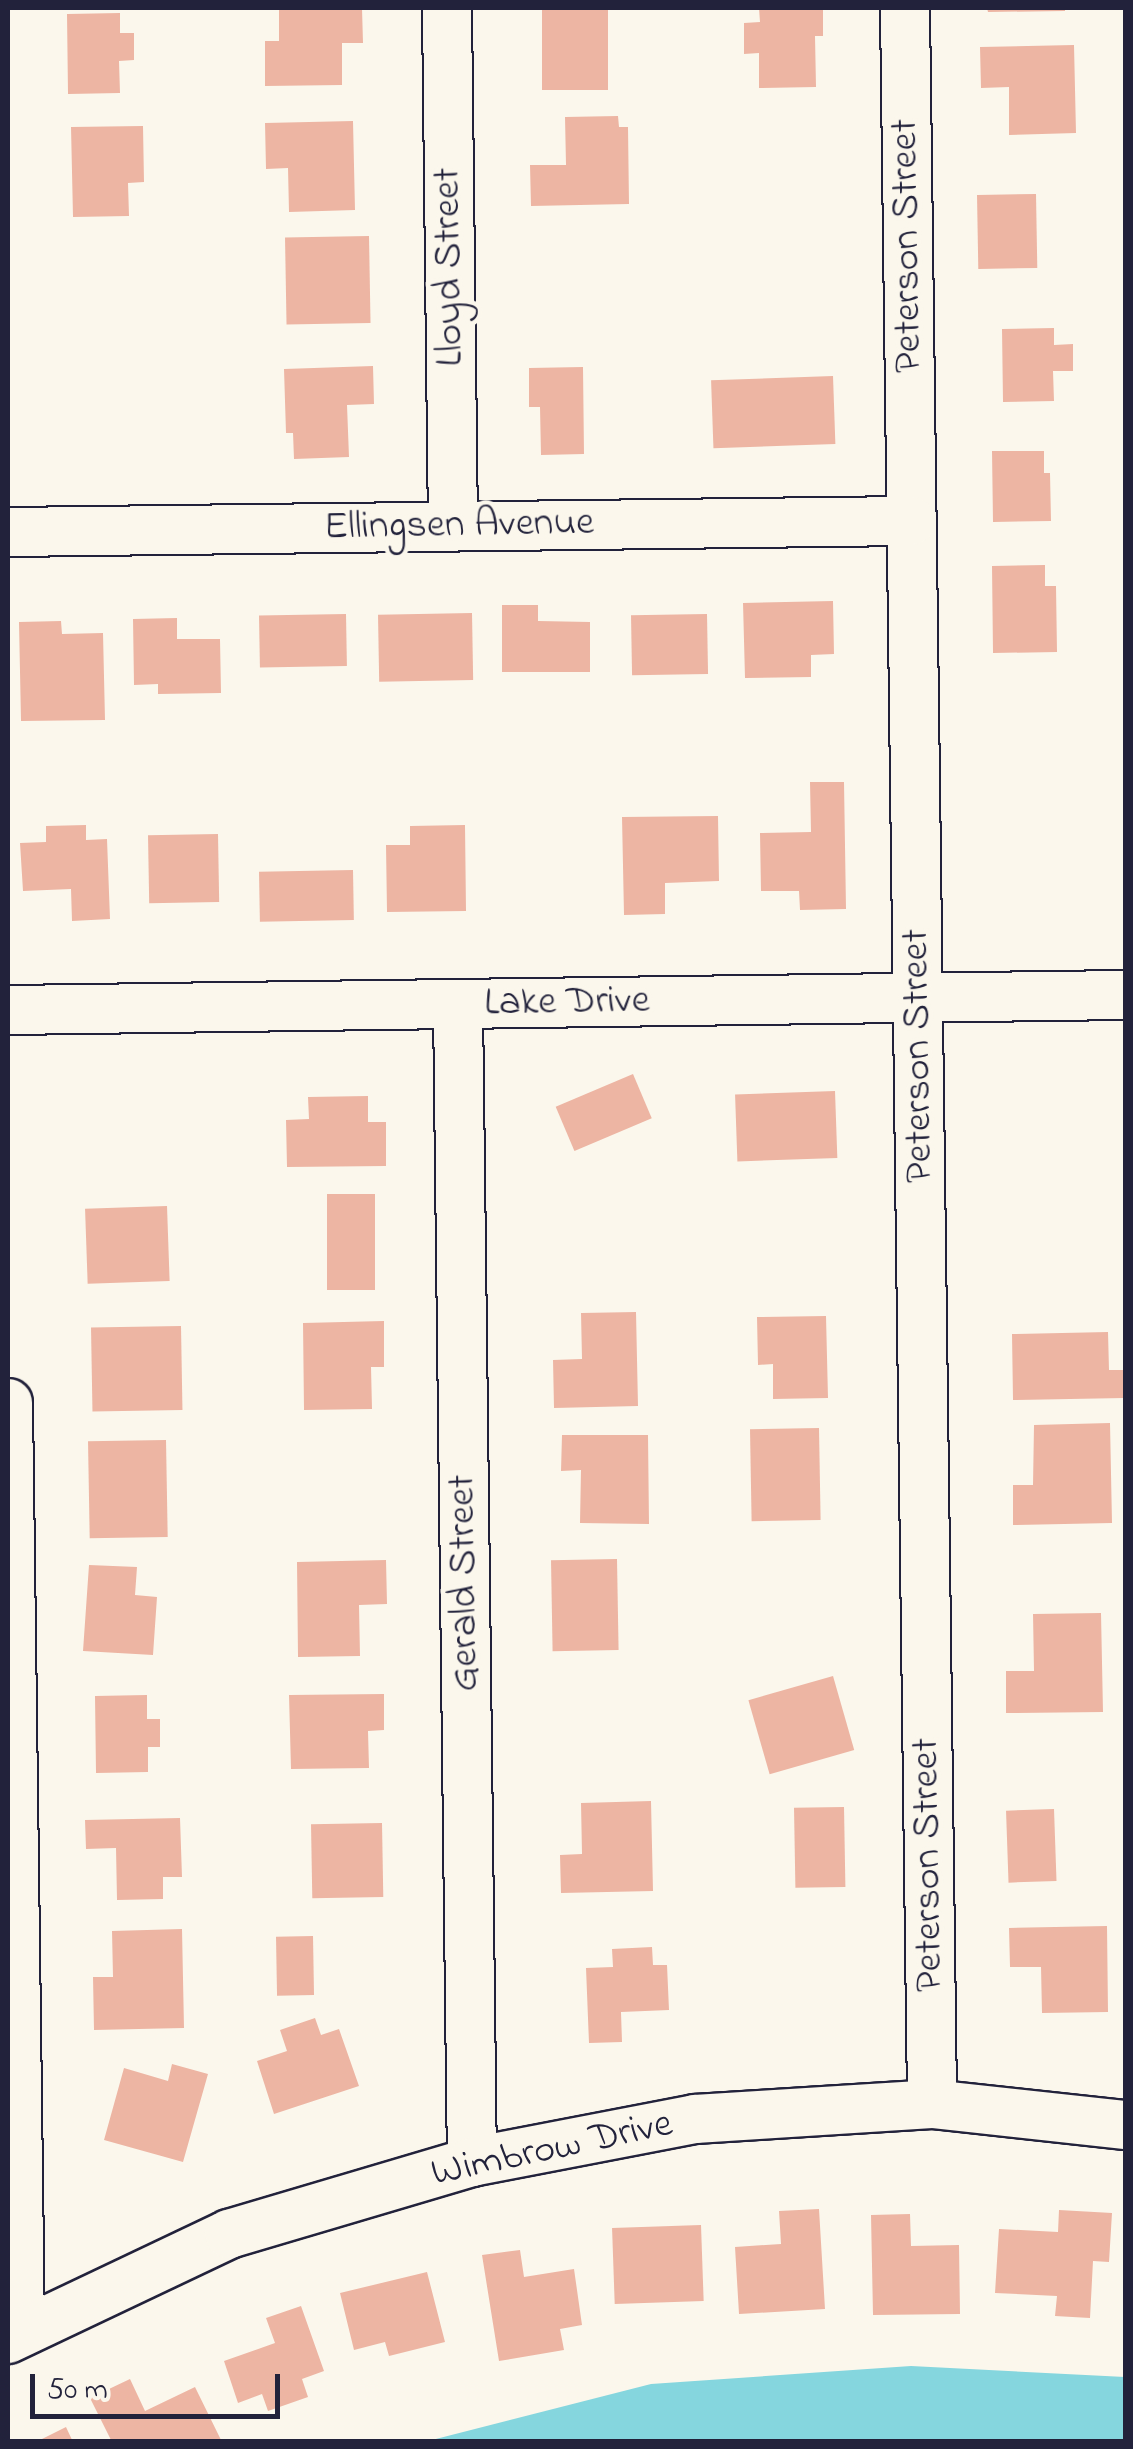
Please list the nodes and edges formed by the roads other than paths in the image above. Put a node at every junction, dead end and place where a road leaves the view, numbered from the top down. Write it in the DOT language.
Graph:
graph roads {
  1 [pos="447,8"];
  2 [pos="905,8"];
  3 [pos="912,521"];
  4 [pos="453,526"];
  5 [pos="8,532"];
  6 [pos="1126,996"];
  7 [pos="919,998"];
  8 [pos="458,1004"];
  9 [pos="8,1010"];
  10 [pos="8,1402"];
  11 [pos="8,1488"];
  12 [pos="932,2104"];
  13 [pos="1126,2125"];
  14 [pos="472,2162"];
  15 [pos="14,2335"];
  1 -- 4 [label="street, Lloyd Street"];
  2 -- 3 [label="street, Peterson Street"];
  3 -- 4 [label="street, Ellingsen Avenue"];
  3 -- 7 [label="street, Peterson Street"];
  4 -- 5 [label="street, Ellingsen Avenue"];
  6 -- 7 [label="street, Lake Drive"];
  7 -- 8 [label="street, Lake Drive"];
  7 -- 12 [label="street, Peterson Street"];
  8 -- 9 [label="street, Lake Drive"];
  8 -- 14 [label="street, Gerald Street"];
  10 -- 11 [label="street"];
  11 -- 15 [label="street"];
  12 -- 13 [label="street, Wimbrow Drive"];
  12 -- 14 [label="street, Wimbrow Drive"];
  14 -- 15 [label="street, Wimbrow Drive"];
}
